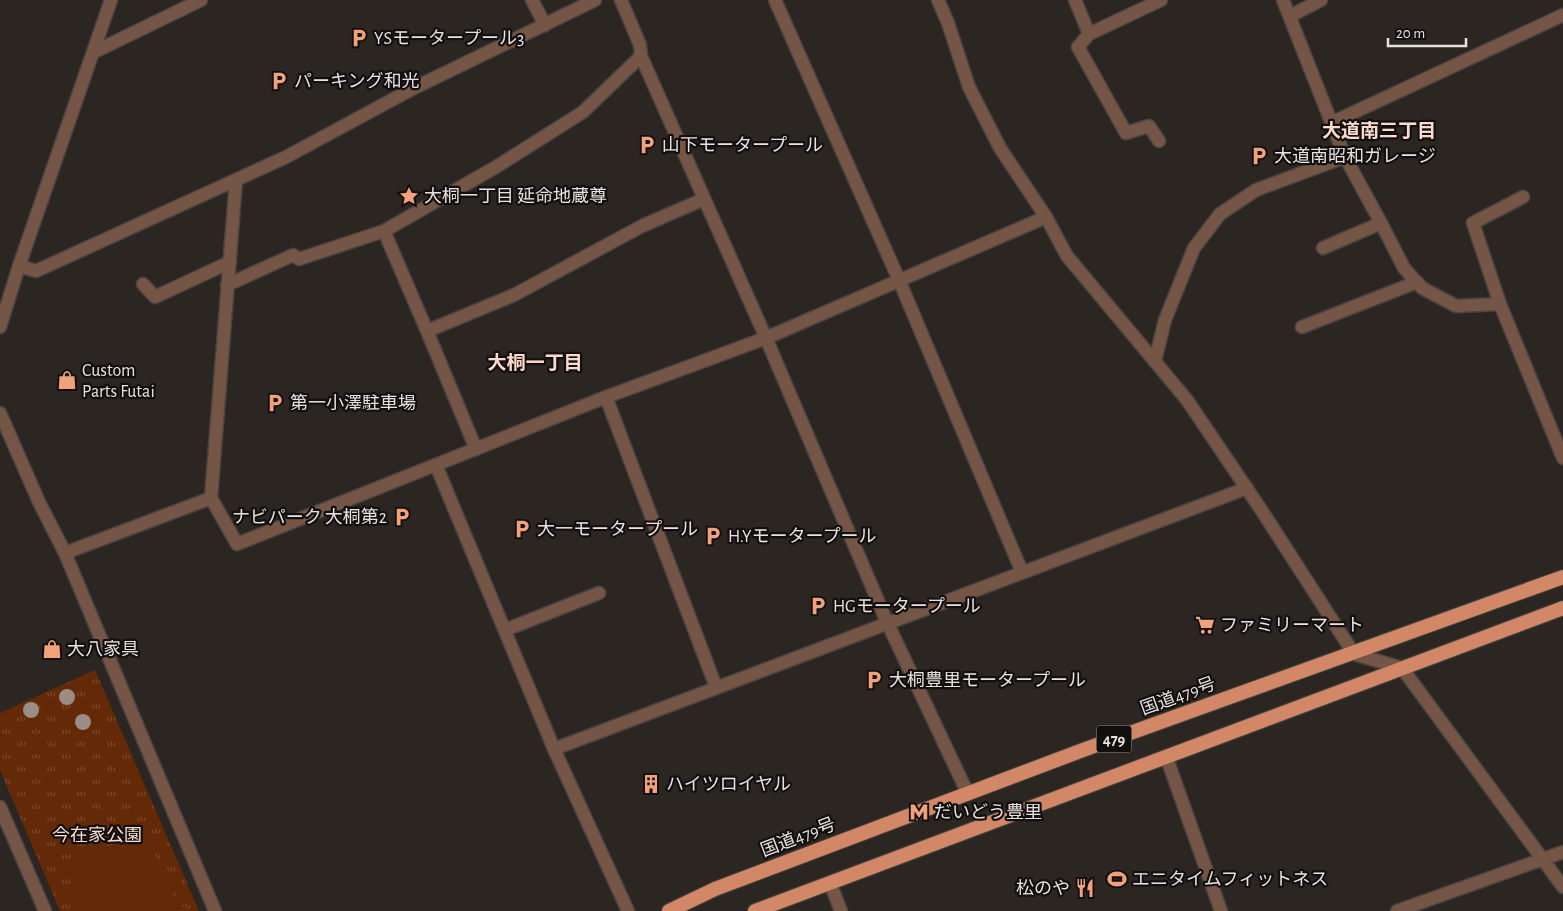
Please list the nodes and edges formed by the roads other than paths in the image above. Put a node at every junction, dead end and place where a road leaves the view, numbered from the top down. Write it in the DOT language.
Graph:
graph roads {
  1 [pos="111,0"];
  2 [pos="201,0"];
  3 [pos="532,0"];
  4 [pos="595,0"];
  5 [pos="621,0"];
  6 [pos="775,0"];
  7 [pos="938,0"];
  8 [pos="1075,0"];
  9 [pos="1160,0"];
  10 [pos="1283,0"];
  11 [pos="1322,0"];
  12 [pos="1563,15"];
  13 [pos="1290,16"];
  14 [pos="545,24"];
  15 [pos="1089,34"];
  16 [pos="94,52"];
  17 [pos="641,56"];
  18 [pos="1331,123"];
  19 [pos="1159,141"];
  20 [pos="1345,157"];
  21 [pos="236,180"];
  22 [pos="1523,197"];
  23 [pos="704,199"];
  24 [pos="1046,217"];
  25 [pos="1381,223"];
  26 [pos="384,231"];
  27 [pos="1323,248"];
  28 [pos="230,262"];
  29 [pos="18,266"];
  30 [pos="899,280"];
  31 [pos="1417,282"];
  32 [pos="143,284"];
  33 [pos="227,285"];
  34 [pos="1500,304"];
  35 [pos="0,327"];
  36 [pos="1302,327"];
  37 [pos="427,330"];
  38 [pos="766,338"];
  39 [pos="1155,361"];
  40 [pos="606,397"];
  41 [pos="0,413"];
  42 [pos="476,449"];
  43 [pos="1563,458"];
  44 [pos="436,465"];
  45 [pos="1247,488"];
  46 [pos="211,498"];
  47 [pos="65,553"];
  48 [pos="1022,572"];
  49 [pos="1563,577"];
  50 [pos="599,594"];
  51 [pos="1563,608"];
  52 [pos="887,622"];
  53 [pos="505,630"];
  54 [pos="1354,654"];
  55 [pos="1402,668"];
  56 [pos="716,687"];
  57 [pos="554,749"];
  58 [pos="1166,756"];
  59 [pos="968,794"];
  60 [pos="0,807"];
  61 [pos="1563,852"];
  62 [pos="1542,859"];
  63 [pos="830,883"];
  64 [pos="1563,887"];
  65 [pos="44,911"];
  66 [pos="215,911"];
  67 [pos="628,911"];
  68 [pos="669,911"];
  69 [pos="755,911"];
  70 [pos="841,911"];
  71 [pos="1221,911"];
  72 [pos="1397,911"];
  1 -- 16 [label="street"];
  2 -- 16 [label="street"];
  3 -- 14 [label="street"];
  4 -- 14 [label="street"];
  5 -- 17 [label="street"];
  6 -- 30 [label="street"];
  7 -- 24 [label="street"];
  8 -- 15 [label="street"];
  9 -- 15 [label="street"];
  10 -- 13 [label="street"];
  11 -- 13 [label="street"];
  12 -- 18 [label="street"];
  13 -- 18 [label="street"];
  14 -- 21 [label="street"];
  15 -- 19 [label="street"];
  16 -- 29 [label="street"];
  17 -- 23 [label="street"];
  17 -- 26 [label="street"];
  18 -- 20 [label="street"];
  20 -- 25 [label="street"];
  20 -- 39 [label="street"];
  21 -- 28 [label="street"];
  21 -- 29 [label="street"];
  22 -- 34 [label="street"];
  23 -- 37 [label="street"];
  23 -- 38 [label="street"];
  24 -- 30 [label="street"];
  24 -- 39 [label="street"];
  25 -- 27 [label="street"];
  25 -- 31 [label="street"];
  26 -- 33 [label="street"];
  26 -- 37 [label="street"];
  28 -- 32 [label="street"];
  28 -- 33 [label="street"];
  29 -- 35 [label="street"];
  30 -- 38 [label="street"];
  30 -- 48 [label="street"];
  31 -- 34 [label="street"];
  31 -- 36 [label="street"];
  33 -- 46 [label="street"];
  34 -- 43 [label="street"];
  37 -- 42 [label="street"];
  38 -- 40 [label="street"];
  38 -- 52 [label="street"];
  39 -- 45 [label="street"];
  40 -- 42 [label="street"];
  40 -- 56 [label="street"];
  41 -- 47 [label="street"];
  42 -- 44 [label="street"];
  44 -- 46 [label="street"];
  44 -- 53 [label="street"];
  45 -- 48 [label="street"];
  45 -- 54 [label="street"];
  46 -- 47 [label="street"];
  47 -- 66 [label="street"];
  48 -- 52 [label="street"];
  49 -- 54 [label="highway, 国道479号 / 479"];
  50 -- 53 [label="street"];
  51 -- 55 [label="highway, 479"];
  52 -- 56 [label="street"];
  52 -- 59 [label="street"];
  53 -- 57 [label="street"];
  54 -- 55 [label="street"];
  54 -- 59 [label="highway, 国道479号 / 479"];
  55 -- 58 [label="highway, 479"];
  55 -- 62 [label="street"];
  56 -- 57 [label="street"];
  57 -- 67 [label="street"];
  58 -- 63 [label="highway, 479"];
  58 -- 71 [label="street"];
  59 -- 68 [label="highway, 国道479号 / 479"];
  60 -- 65 [label="street"];
  61 -- 62 [label="street"];
  62 -- 64 [label="street"];
  62 -- 72 [label="street"];
  63 -- 69 [label="highway, 479"];
  63 -- 70 [label="street"];
}
